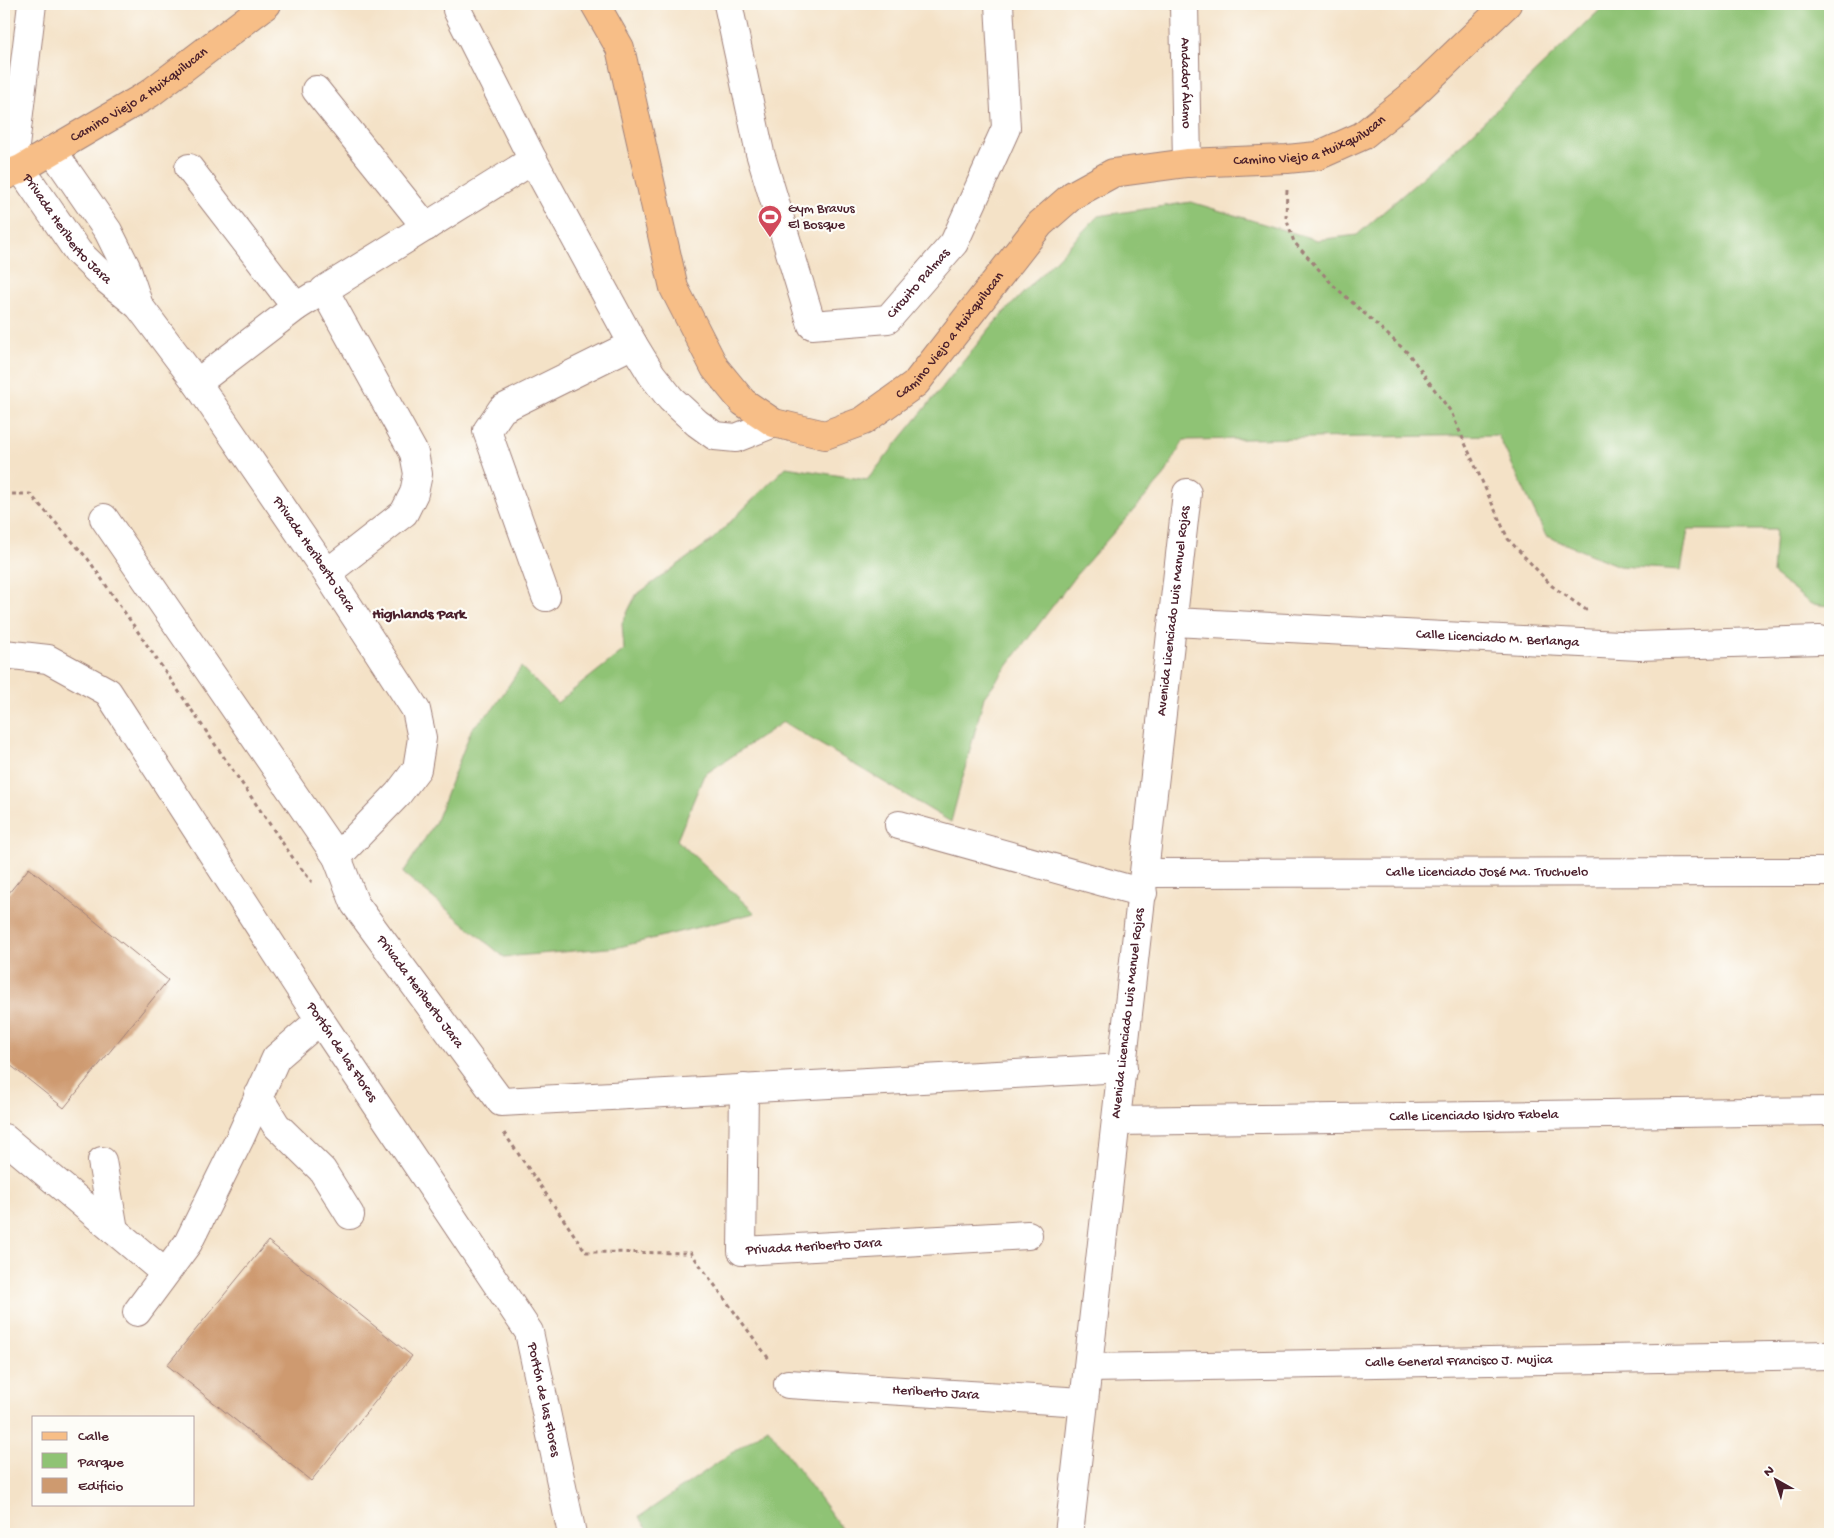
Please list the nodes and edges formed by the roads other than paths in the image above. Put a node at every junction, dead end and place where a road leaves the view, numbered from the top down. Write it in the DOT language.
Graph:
graph roads {
  1 [pos="32,4"];
  2 [pos="266,4"];
  3 [pos="594,4"];
  4 [pos="728,4"];
  5 [pos="999,4"];
  6 [pos="1184,4"];
  7 [pos="1507,4"];
  8 [pos="457,10"];
  9 [pos="316,90"];
  10 [pos="52,150"];
  11 [pos="532,160"];
  12 [pos="1187,162"];
  13 [pos="189,168"];
  14 [pos="12,172"];
  15 [pos="426,227"];
  16 [pos="324,290"];
  17 [pos="139,306"];
  18 [pos="296,307"];
  19 [pos="633,344"];
  20 [pos="197,383"];
  21 [pos="774,423"];
  22 [pos="1188,493"];
  23 [pos="104,518"];
  24 [pos="327,573"];
  25 [pos="546,597"];
  26 [pos="1174,622"];
  27 [pos="1820,640"];
  28 [pos="4,654"];
  29 [pos="899,825"];
  30 [pos="337,857"];
  31 [pos="1830,872"];
  32 [pos="1144,883"];
  33 [pos="320,1020"];
  34 [pos="1122,1068"];
  35 [pos="744,1088"];
  36 [pos="258,1096"];
  37 [pos="1830,1111"];
  38 [pos="1116,1121"];
  39 [pos="4,1138"];
  40 [pos="102,1161"];
  41 [pos="350,1215"];
  42 [pos="114,1230"];
  43 [pos="1028,1235"];
  44 [pos="165,1273"];
  45 [pos="136,1312"];
  46 [pos="1830,1355"];
  47 [pos="1088,1368"];
  48 [pos="788,1384"];
  49 [pos="1083,1402"];
  50 [pos="572,1534"];
  51 [pos="1069,1534"];
  1 -- 14 [label="street"];
  2 -- 10 [label="main road, Camino Viejo a Huixquilucan"];
  3 -- 21 [label="main road, Camino Viejo a Huixquilucan"];
  4 -- 5 [label="street, Circuito Palmas"];
  6 -- 12 [label="street, Andador Álamo"];
  7 -- 12 [label="main road, Camino Viejo a Huixquilucan"];
  8 -- 11 [label="street"];
  9 -- 15 [label="street"];
  10 -- 14 [label="main road, Camino Viejo a Huixquilucan"];
  10 -- 17 [label="street, Privada Heriberto Jara"];
  11 -- 15 [label="street"];
  11 -- 19 [label="street"];
  12 -- 21 [label="main road, Camino Viejo a Huixquilucan"];
  13 -- 18 [label="street"];
  14 -- 17 [label="street, Privada Heriberto Jara"];
  15 -- 16 [label="street"];
  16 -- 18 [label="street"];
  16 -- 24 [label="street"];
  17 -- 20 [label="street, Privada Heriberto Jara"];
  18 -- 20 [label="street"];
  19 -- 21 [label="street"];
  19 -- 25 [label="street"];
  20 -- 24 [label="street, Privada Heriberto Jara"];
  22 -- 26 [label="street, Avenida Licenciado Luis Manuel Rojas"];
  23 -- 30 [label="street"];
  24 -- 30 [label="street, Privada Heriberto Jara"];
  26 -- 27 [label="street, Calle Licenciado M. Berlanga"];
  26 -- 32 [label="street, Avenida Licenciado Luis Manuel Rojas"];
  28 -- 33 [label="street, Portón de las Flores"];
  29 -- 32 [label="street, Calle Licenciado José Ma. Truchuelo"];
  30 -- 35 [label="street, Privada Heriberto Jara"];
  31 -- 32 [label="street, Calle Licenciado José Ma. Truchuelo"];
  32 -- 34 [label="street, Avenida Licenciado Luis Manuel Rojas"];
  33 -- 36 [label="street"];
  33 -- 50 [label="street, Portón de las Flores"];
  34 -- 35 [label="street"];
  34 -- 38 [label="street, Avenida Licenciado Luis Manuel Rojas"];
  35 -- 43 [label="street, Privada Heriberto Jara"];
  36 -- 41 [label="street"];
  36 -- 44 [label="street"];
  37 -- 38 [label="street, Calle Licenciado Isidro Fabela"];
  38 -- 47 [label="street, Avenida Licenciado Luis Manuel Rojas"];
  39 -- 42 [label="street"];
  40 -- 42 [label="street"];
  42 -- 44 [label="street"];
  44 -- 45 [label="street"];
  46 -- 47 [label="street, Calle General Francisco J. Mujica"];
  47 -- 49 [label="street, Avenida Licenciado Luis Manuel Rojas"];
  48 -- 49 [label="street, Heriberto Jara"];
  49 -- 51 [label="street, Avenida Licenciado Luis Manuel Rojas"];
}
